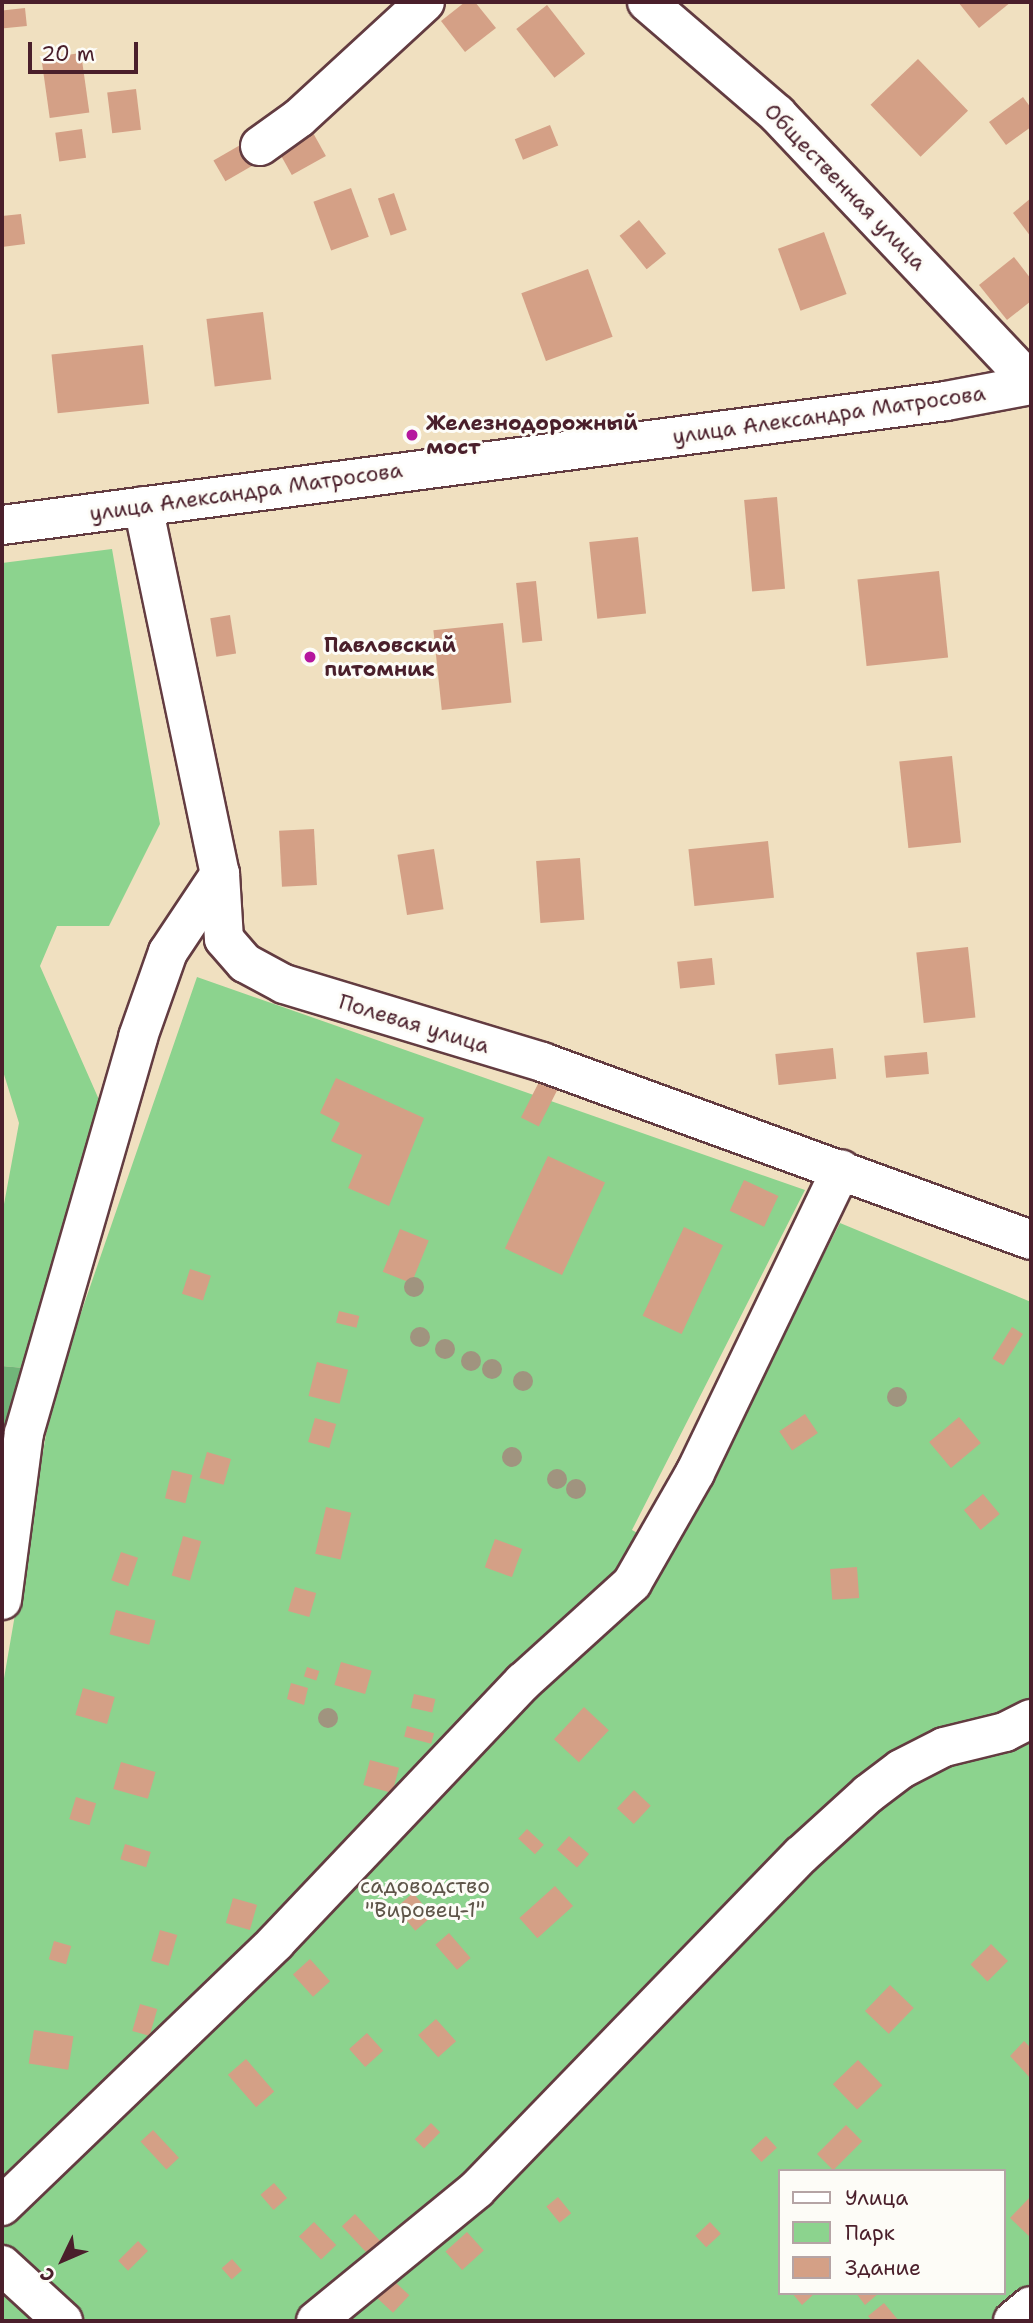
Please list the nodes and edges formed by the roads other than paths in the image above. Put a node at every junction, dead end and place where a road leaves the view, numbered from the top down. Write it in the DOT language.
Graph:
graph roads {
  1 [pos="425,2"];
  2 [pos="647,2"];
  3 [pos="260,146"];
  4 [pos="1031,384"];
  5 [pos="143,506"];
  6 [pos="2,525"];
  7 [pos="220,874"];
  8 [pos="841,1169"];
  9 [pos="1031,1240"];
  10 [pos="2,1600"];
  11 [pos="1031,1719"];
  12 [pos="2,2206"];
  13 [pos="2,2265"];
  14 [pos="1031,2306"];
  15 [pos="63,2321"];
  16 [pos="316,2321"];
  17 [pos="1013,2321"];
  1 -- 3 [label="street"];
  2 -- 4 [label="street, Общественная улица"];
  4 -- 5 [label="street, улица Александра Матросова"];
  5 -- 6 [label="street, улица Александра Матросова"];
  5 -- 7 [label="street, Полевая улица"];
  7 -- 8 [label="street, Полевая улица"];
  7 -- 10 [label="street"];
  8 -- 9 [label="street, Полевая улица"];
  8 -- 12 [label="street"];
  11 -- 16 [label="street"];
  13 -- 15 [label="street"];
  14 -- 17 [label="street"];
}
